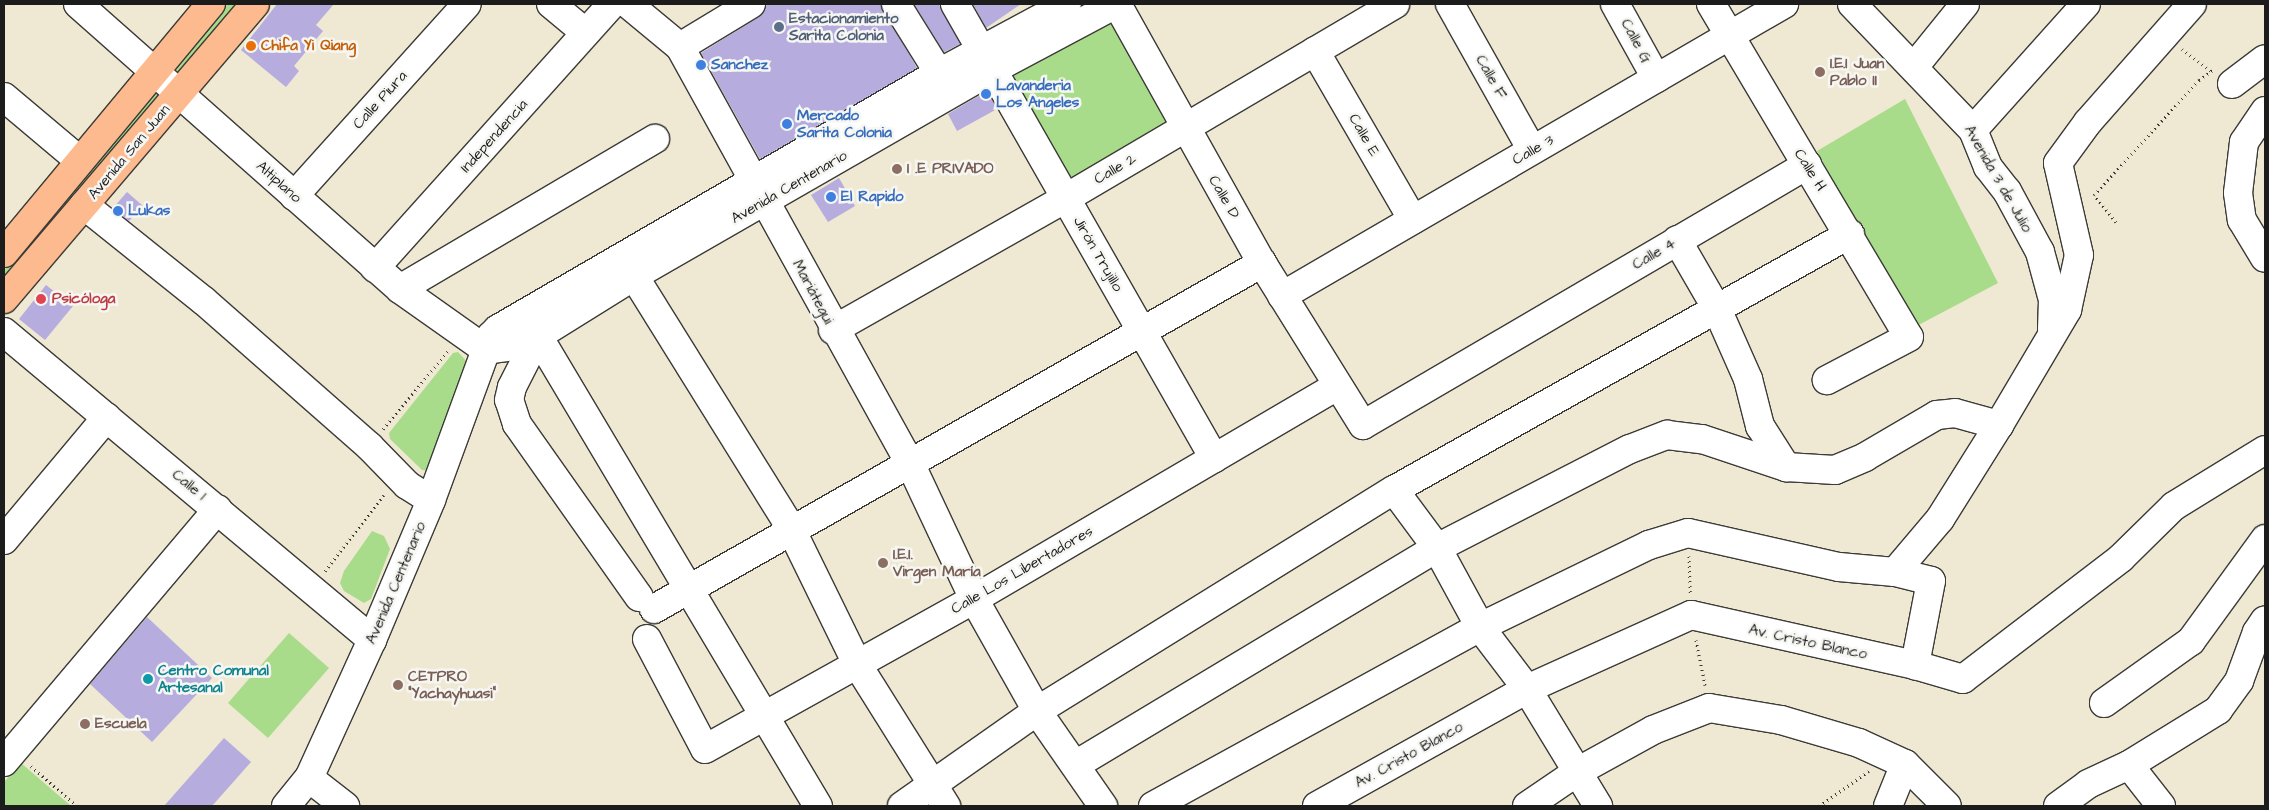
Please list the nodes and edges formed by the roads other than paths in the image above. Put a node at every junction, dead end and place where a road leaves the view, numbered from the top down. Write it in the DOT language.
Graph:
graph roads {
  1 [pos="78,4"];
  2 [pos="211,4"];
  3 [pos="255,4"];
  4 [pos="466,4"];
  5 [pos="551,4"];
  6 [pos="612,4"];
  7 [pos="628,4"];
  8 [pos="751,4"];
  9 [pos="896,4"];
  10 [pos="955,4"];
  11 [pos="1067,4"];
  12 [pos="1117,4"];
  13 [pos="1395,4"];
  14 [pos="1450,4"];
  15 [pos="1615,4"];
  16 [pos="1711,4"];
  17 [pos="1784,4"];
  18 [pos="1852,4"];
  19 [pos="1966,4"];
  20 [pos="2086,4"];
  21 [pos="2192,4"];
  22 [pos="586,33"];
  23 [pos="1728,36"];
  24 [pos="680,47"];
  25 [pos="1316,51"];
  26 [pos="2265,59"];
  27 [pos="986,60"];
  28 [pos="1914,67"];
  29 [pos="156,70"];
  30 [pos="939,73"];
  31 [pos="2220,74"];
  32 [pos="1656,78"];
  33 [pos="180,91"];
  34 [pos="4,97"];
  35 [pos="2265,111"];
  36 [pos="1184,128"];
  37 [pos="1973,130"];
  38 [pos="655,139"];
  39 [pos="1532,150"];
  40 [pos="80,161"];
  41 [pos="1807,165"];
  42 [pos="760,191"];
  43 [pos="294,196"];
  44 [pos="1066,198"];
  45 [pos="84,205"];
  46 [pos="1413,220"];
  47 [pos="1850,234"];
  48 [pos="1677,240"];
  49 [pos="4,252"];
  50 [pos="2265,258"];
  51 [pos="1262,263"];
  52 [pos="375,268"];
  53 [pos="634,276"];
  54 [pos="400,289"];
  55 [pos="1282,296"];
  56 [pos="4,299"];
  57 [pos="1717,309"];
  58 [pos="834,330"];
  59 [pos="1141,330"];
  60 [pos="4,332"];
  61 [pos="2052,334"];
  62 [pos="538,336"];
  63 [pos="486,350"];
  64 [pos="1827,380"];
  65 [pos="1337,386"];
  66 [pos="107,417"];
  67 [pos="1999,425"];
  68 [pos="2265,450"];
  69 [pos="1214,458"];
  70 [pos="909,463"];
  71 [pos="1786,467"];
  72 [pos="1394,490"];
  73 [pos="431,500"];
  74 [pos="218,509"];
  75 [pos="792,531"];
  76 [pos="2265,539"];
  77 [pos="4,540"];
  78 [pos="1438,548"];
  79 [pos="1895,572"];
  80 [pos="691,589"];
  81 [pos="974,599"];
  82 [pos="2265,620"];
  83 [pos="1480,627"];
  84 [pos="647,639"];
  85 [pos="372,640"];
  86 [pos="857,664"];
  87 [pos="1915,665"];
  88 [pos="1527,689"];
  89 [pos="2104,703"];
  90 [pos="1037,711"];
  91 [pos="765,715"];
  92 [pos="9,756"];
  93 [pos="1896,761"];
  94 [pos="1077,764"];
  95 [pos="2130,765"];
  96 [pos="1577,772"];
  97 [pos="309,778"];
  98 [pos="2088,784"];
  99 [pos="939,796"];
  100 [pos="286,806"];
  101 [pos="345,806"];
  102 [pos="818,806"];
  103 [pos="902,806"];
  104 [pos="1104,806"];
  105 [pos="1153,806"];
  106 [pos="1317,806"];
  107 [pos="1527,806"];
  108 [pos="1598,806"];
  109 [pos="1888,806"];
  110 [pos="1947,806"];
  111 [pos="2037,806"];
  112 [pos="2058,806"];
  113 [pos="2161,806"];
  1 -- 29 [label="street, Altiplano"];
  2 -- 29 [label="main road"];
  3 -- 33 [label="main road, Avenida San Juan"];
  4 -- 43 [label="street, Calle Piura"];
  5 -- 22 [label="street"];
  6 -- 22 [label="street, Independencia"];
  7 -- 24 [label="street, Mariátegui"];
  8 -- 24 [label="street"];
  9 -- 30 [label="street"];
  10 -- 27 [label="street, Jirón Trujillo"];
  11 -- 27 [label="street, Avenida Centenario"];
  12 -- 27 [label="street, Avenida Centenario"];
  12 -- 36 [label="street, Calle D"];
  13 -- 25 [label="street, Calle 2"];
  14 -- 39 [label="street, Calle F"];
  15 -- 32 [label="street, Calle G"];
  16 -- 23 [label="street, Calle H"];
  17 -- 23 [label="street, Calle 3"];
  18 -- 28 [label="street, Avenida 3 de Julio"];
  19 -- 28 [label="street"];
  20 -- 37 [label="street"];
  21 -- 61 [label="street"];
  22 -- 52 [label="street, Independencia"];
  23 -- 32 [label="street, Calle 3"];
  23 -- 41 [label="street, Calle H"];
  24 -- 42 [label="street, Mariátegui"];
  25 -- 36 [label="street, Calle 2"];
  25 -- 46 [label="street, Calle E"];
  26 -- 31 [label="street"];
  27 -- 30 [label="street, Avenida Centenario"];
  27 -- 42 [label="street, Avenida Centenario"];
  27 -- 44 [label="street, Jirón Trujillo"];
  28 -- 37 [label="street, Avenida 3 de Julio"];
  29 -- 33 [label="street, Altiplano"];
  29 -- 40 [label="main road"];
  30 -- 42 [label="street, Avenida Centenario"];
  32 -- 39 [label="street, Calle 3"];
  33 -- 43 [label="street, Altiplano"];
  33 -- 45 [label="main road, Avenida San Juan"];
  34 -- 40 [label="street"];
  35 -- 50 [label="street"];
  36 -- 44 [label="street, Calle 2"];
  36 -- 51 [label="street, Calle D"];
  37 -- 61 [label="street, Avenida 3 de Julio"];
  38 -- 54 [label="street"];
  39 -- 46 [label="street, Calle 3"];
  40 -- 49 [label="main road"];
  41 -- 47 [label="street, Calle H"];
  41 -- 48 [label="street, Calle 4"];
  42 -- 53 [label="street, Avenida Centenario"];
  42 -- 58 [label="street, Mariátegui"];
  42 -- 63 [label="street, Avenida Centenario"];
  43 -- 52 [label="street, Altiplano"];
  44 -- 58 [label="street, Calle 2"];
  44 -- 59 [label="street, Jirón Trujillo"];
  45 -- 56 [label="main road, Avenida San Juan"];
  45 -- 73 [label="street"];
  46 -- 55 [label="street, Calle 3"];
  47 -- 57 [label="street"];
  47 -- 64 [label="street, Calle H"];
  48 -- 57 [label="street"];
  48 -- 65 [label="street, Calle 4"];
  51 -- 55 [label="street, Calle D"];
  51 -- 59 [label="street"];
  52 -- 54 [label="street, Altiplano"];
  53 -- 62 [label="street, Avenida Centenario"];
  53 -- 75 [label="street"];
  54 -- 63 [label="street, Altiplano"];
  55 -- 65 [label="street, Calle D"];
  57 -- 71 [label="street"];
  57 -- 72 [label="street"];
  58 -- 70 [label="street, Mariátegui"];
  59 -- 69 [label="street, Jirón Trujillo"];
  59 -- 70 [label="street"];
  60 -- 66 [label="street, Calle 1"];
  61 -- 67 [label="street"];
  62 -- 63 [label="street, Avenida Centenario"];
  62 -- 80 [label="street"];
  62 -- 80 [label="street"];
  63 -- 73 [label="street, Avenida Centenario"];
  65 -- 69 [label="street, Calle Los Libertadores"];
  66 -- 74 [label="street, Calle 1"];
  66 -- 77 [label="street"];
  67 -- 71 [label="street"];
  67 -- 79 [label="street"];
  68 -- 87 [label="street, Av. Cristo Blanco"];
  69 -- 81 [label="street, Calle Los Libertadores"];
  70 -- 75 [label="street"];
  70 -- 81 [label="street, Mariátegui"];
  71 -- 78 [label="street"];
  72 -- 78 [label="street"];
  72 -- 90 [label="street"];
  73 -- 85 [label="street, Avenida Centenario"];
  74 -- 85 [label="street, Calle 1"];
  74 -- 92 [label="street"];
  75 -- 80 [label="street"];
  75 -- 86 [label="street"];
  76 -- 89 [label="street"];
  78 -- 83 [label="street"];
  78 -- 94 [label="street"];
  79 -- 83 [label="street"];
  79 -- 87 [label="street"];
  80 -- 91 [label="street"];
  81 -- 86 [label="street, Calle Los Libertadores"];
  81 -- 90 [label="street, Mariátegui"];
  82 -- 95 [label="street"];
  83 -- 88 [label="street"];
  83 -- 105 [label="street"];
  84 -- 91 [label="street, Calle Los Libertadores"];
  85 -- 97 [label="street, Avenida Centenario"];
  86 -- 91 [label="street, Calle Los Libertadores"];
  86 -- 99 [label="street"];
  87 -- 88 [label="street, Av. Cristo Blanco"];
  88 -- 96 [label="street"];
  88 -- 106 [label="street, Av. Cristo Blanco"];
  90 -- 94 [label="street, Mariátegui"];
  90 -- 99 [label="street"];
  91 -- 102 [label="street"];
  93 -- 96 [label="street"];
  93 -- 109 [label="street"];
  93 -- 110 [label="street"];
  94 -- 104 [label="street, Mariátegui"];
  95 -- 98 [label="street"];
  95 -- 113 [label="street"];
  96 -- 107 [label="street"];
  96 -- 108 [label="street"];
  97 -- 100 [label="street, Avenida Centenario"];
  97 -- 101 [label="street"];
  98 -- 111 [label="street"];
  98 -- 112 [label="street"];
  99 -- 103 [label="street"];
}
